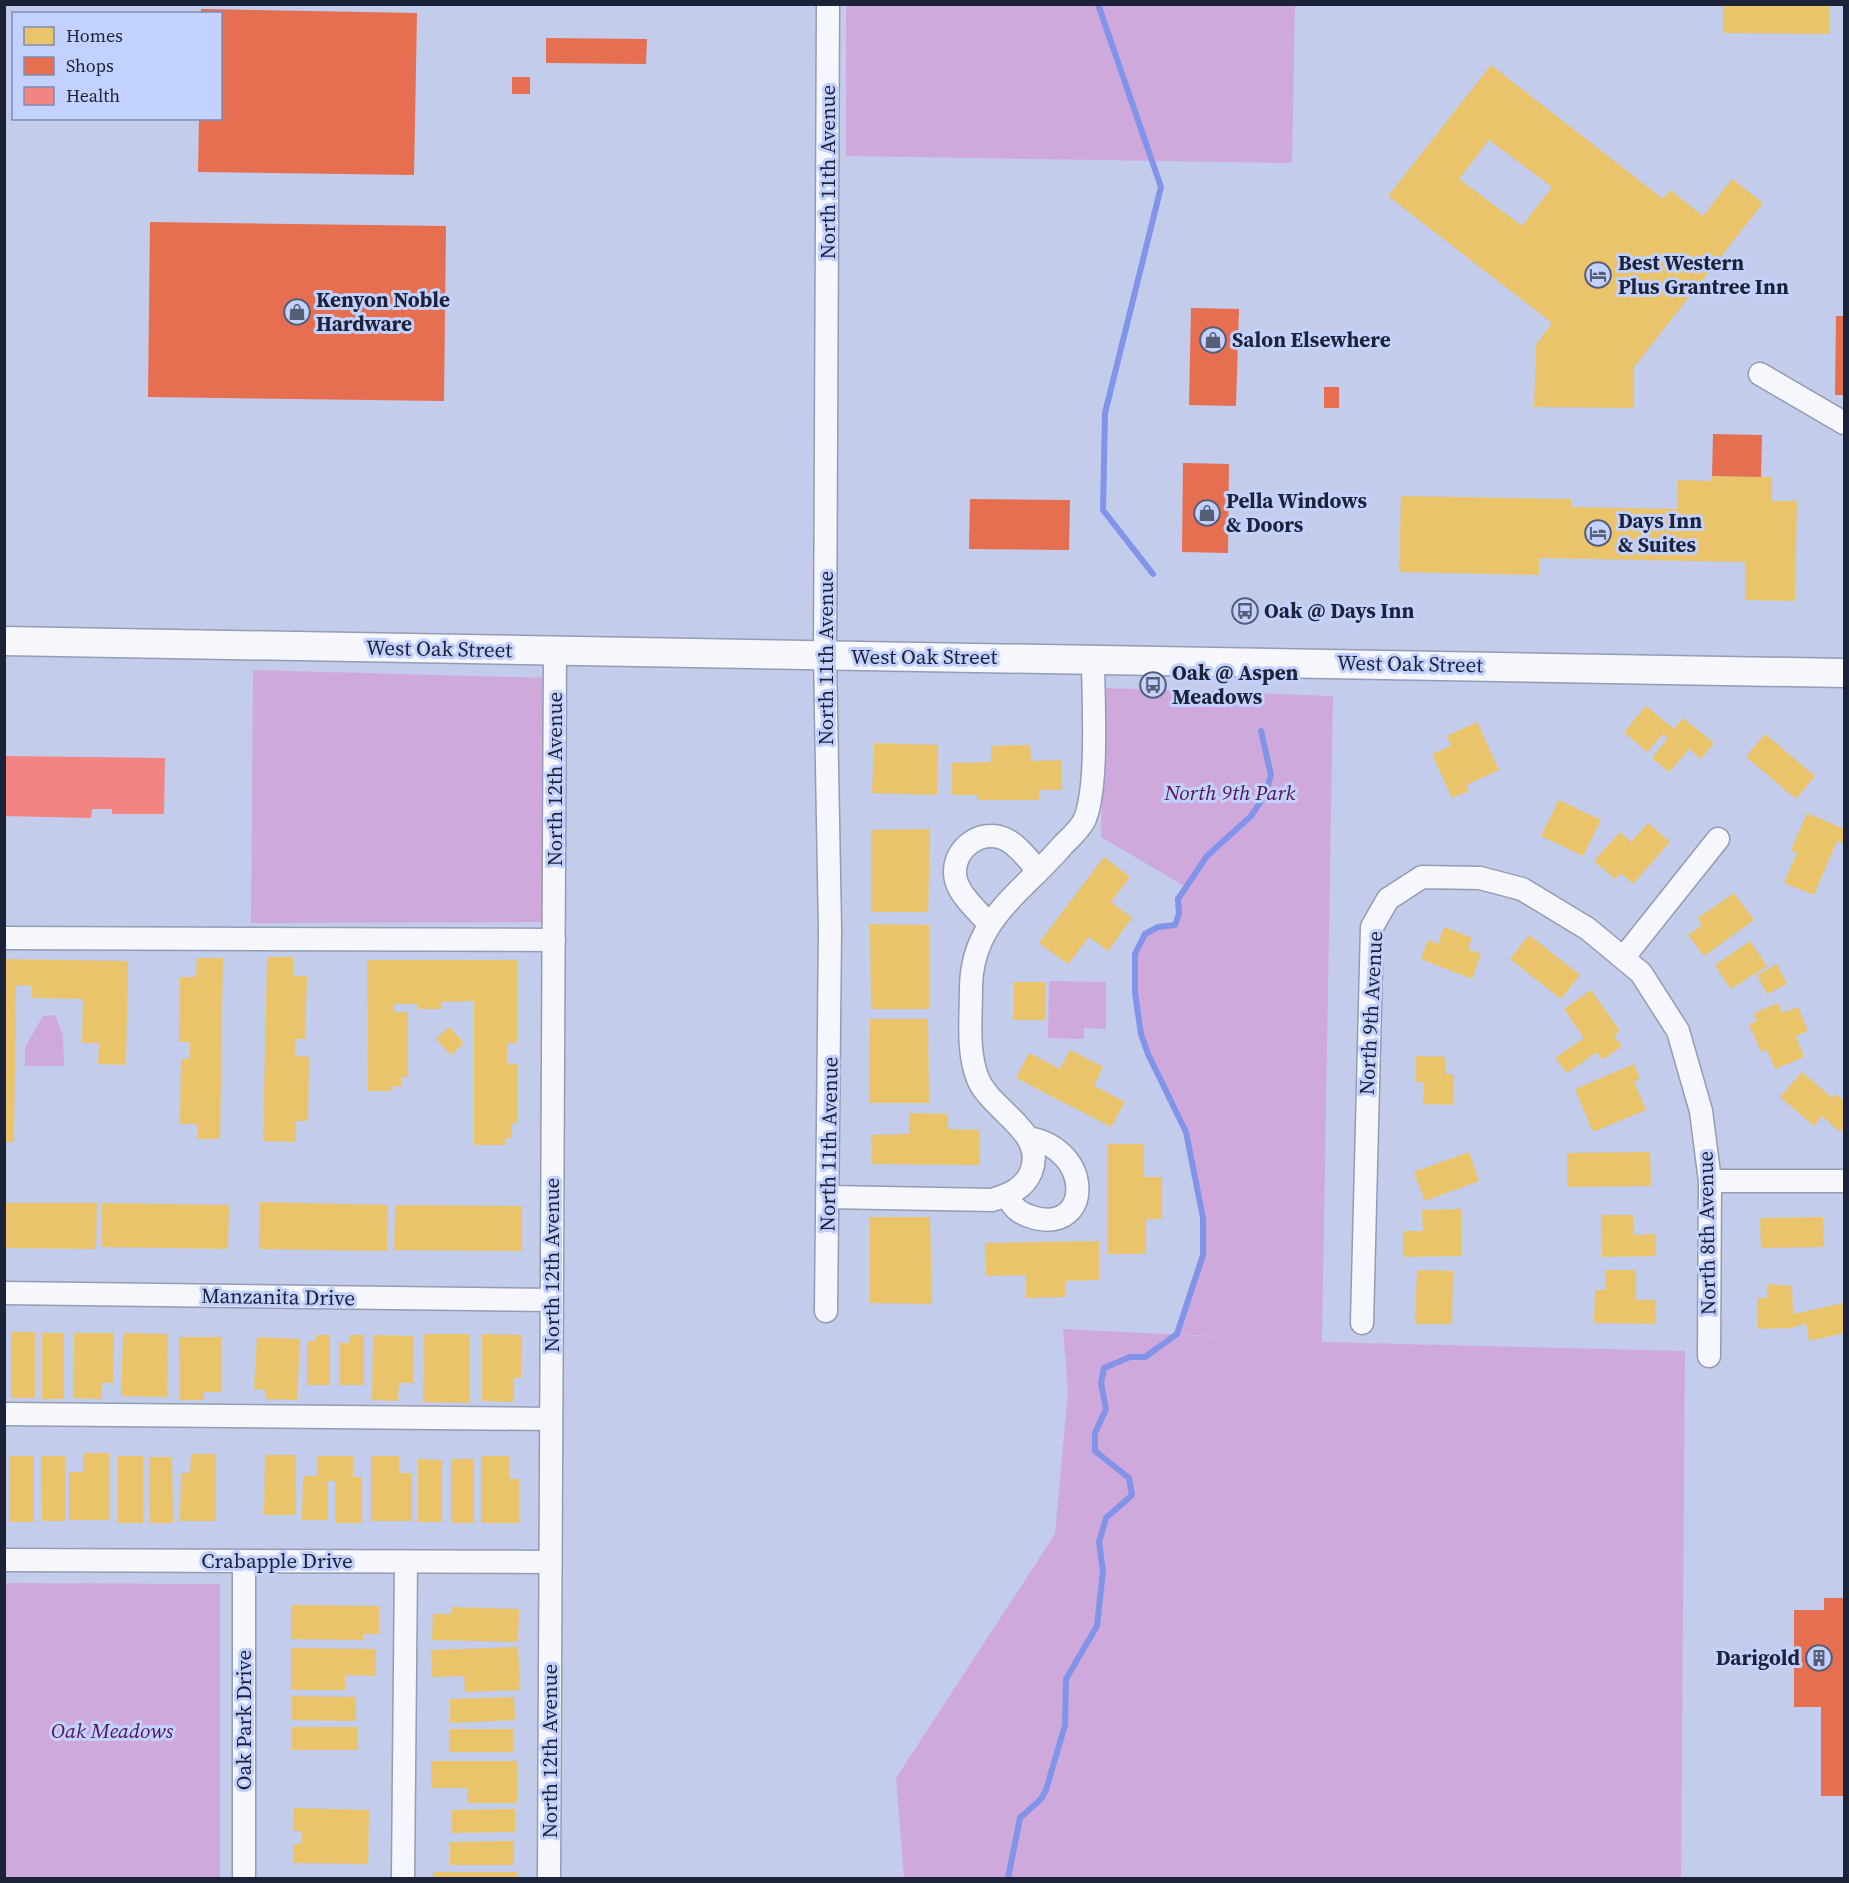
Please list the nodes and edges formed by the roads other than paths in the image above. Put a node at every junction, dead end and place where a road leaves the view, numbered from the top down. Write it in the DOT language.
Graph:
graph roads {
  1 [pos="828,4"];
  2 [pos="1760,374"];
  3 [pos="1845,423"];
  4 [pos="4,641"];
  5 [pos="555,651"];
  6 [pos="825,656"];
  7 [pos="1093,658"];
  8 [pos="1845,673"];
  9 [pos="1718,839"];
  10 [pos="1038,871"];
  11 [pos="988,924"];
  12 [pos="4,938"];
  13 [pos="554,940"];
  14 [pos="1624,957"];
  15 [pos="1029,1138"];
  16 [pos="1710,1181"];
  17 [pos="1845,1181"];
  18 [pos="1007,1196"];
  19 [pos="829,1197"];
  20 [pos="4,1293"];
  21 [pos="552,1300"];
  22 [pos="826,1311"];
  23 [pos="1362,1323"];
  24 [pos="1709,1356"];
  25 [pos="4,1414"];
  26 [pos="551,1419"];
  27 [pos="4,1560"];
  28 [pos="244,1561"];
  29 [pos="406,1562"];
  30 [pos="550,1562"];
  31 [pos="244,1878"];
  32 [pos="403,1878"];
  33 [pos="549,1878"];
  1 -- 6 [label="street, North 11th Avenue"];
  2 -- 3 [label="street"];
  4 -- 5 [label="main road, West Oak Street"];
  5 -- 6 [label="main road, West Oak Street"];
  5 -- 13 [label="street, North 12th Avenue"];
  6 -- 7 [label="main road, West Oak Street"];
  6 -- 19 [label="street, North 11th Avenue"];
  7 -- 8 [label="main road, West Oak Street"];
  7 -- 10 [label="street"];
  9 -- 14 [label="street"];
  10 -- 11 [label="street"];
  10 -- 11 [label="street"];
  11 -- 15 [label="street"];
  12 -- 13 [label="street"];
  13 -- 21 [label="street, North 12th Avenue"];
  14 -- 16 [label="street, North 8th Avenue"];
  14 -- 23 [label="street, North 9th Avenue"];
  15 -- 18 [label="street"];
  15 -- 18 [label="street"];
  16 -- 17 [label="street"];
  16 -- 24 [label="street, North 8th Avenue"];
  18 -- 19 [label="street"];
  19 -- 22 [label="street, North 11th Avenue"];
  20 -- 21 [label="street, Manzanita Drive"];
  21 -- 26 [label="street, North 12th Avenue"];
  25 -- 26 [label="street"];
  26 -- 30 [label="street, North 12th Avenue"];
  27 -- 28 [label="street, Crabapple Drive"];
  28 -- 29 [label="street, Crabapple Drive"];
  28 -- 31 [label="street, Oak Park Drive"];
  29 -- 30 [label="street, Crabapple Drive"];
  29 -- 32 [label="street"];
  30 -- 33 [label="street, North 12th Avenue"];
}
